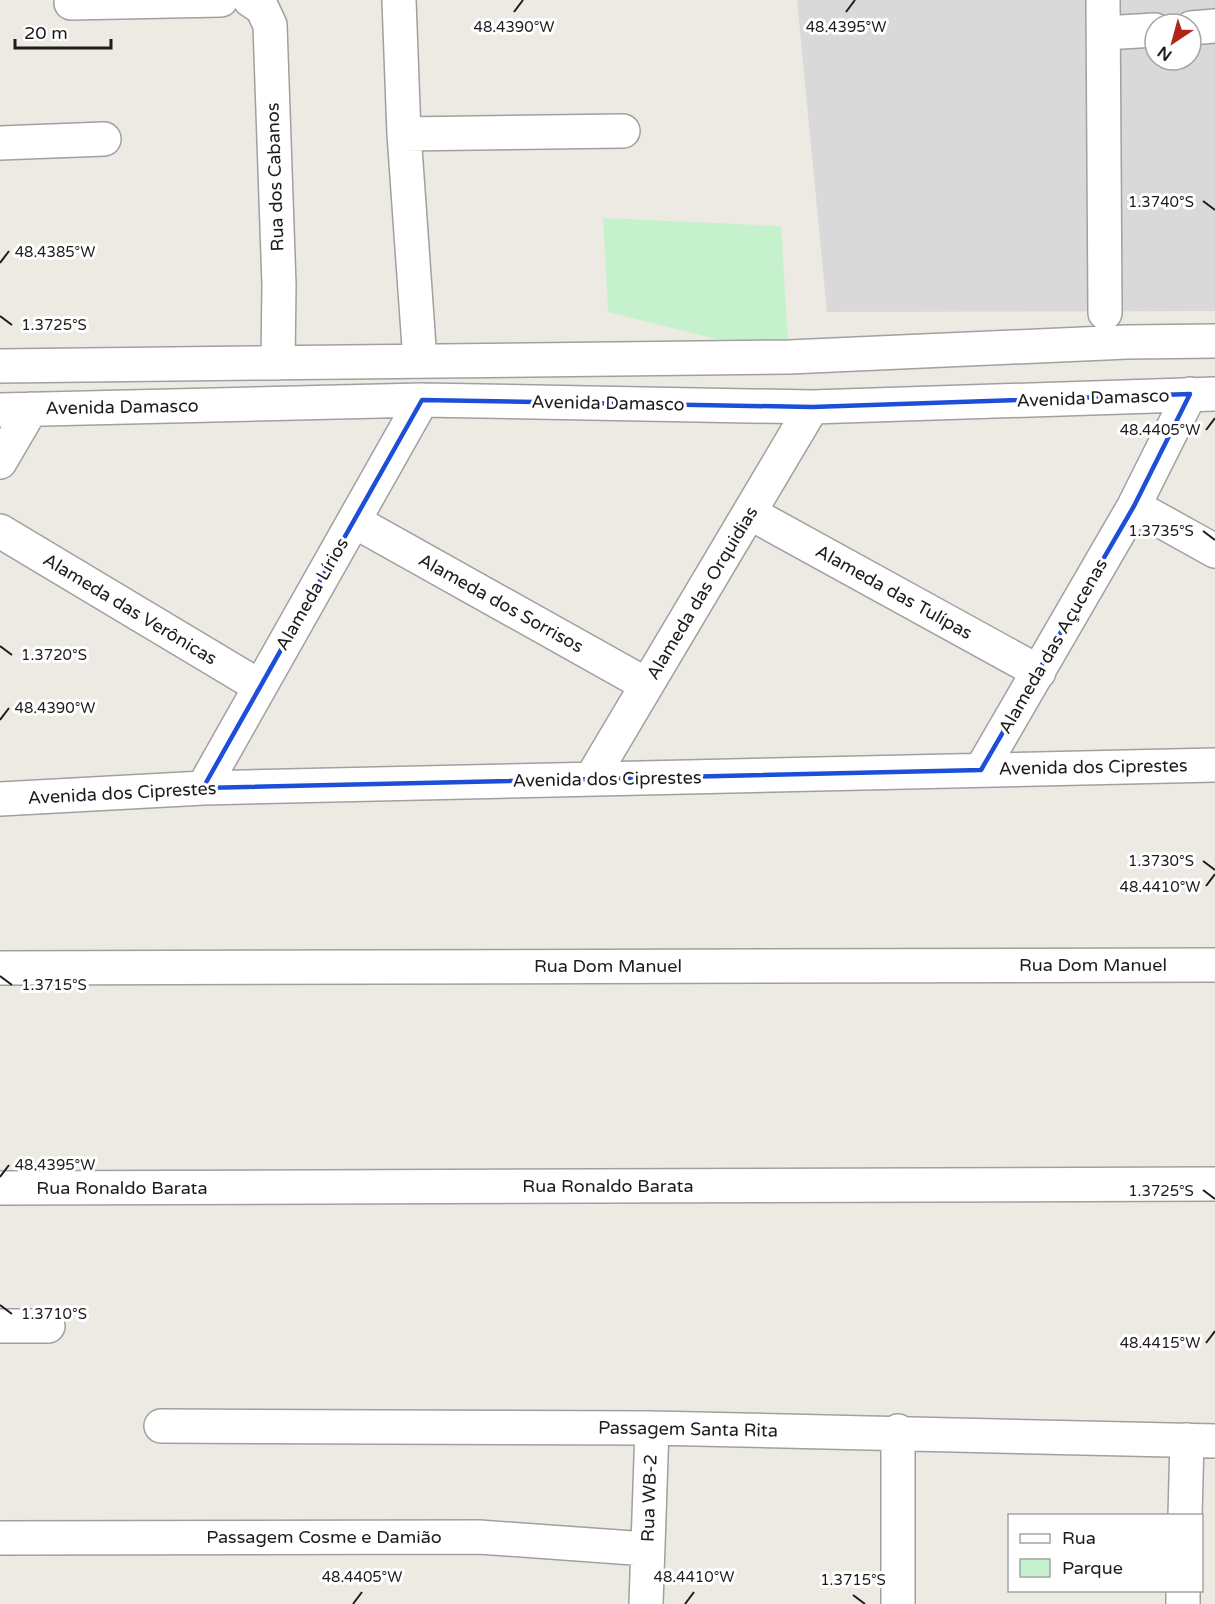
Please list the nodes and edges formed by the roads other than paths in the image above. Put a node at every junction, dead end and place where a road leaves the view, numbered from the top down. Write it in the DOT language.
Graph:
graph roads {
  1 [pos="221,0"];
  2 [pos="250,0"];
  3 [pos="399,0"];
  4 [pos="1103,0"];
  5 [pos="71,3"];
  6 [pos="1143,31"];
  7 [pos="1104,33"];
  8 [pos="623,131"];
  9 [pos="404,134"];
  10 [pos="104,139"];
  11 [pos="0,143"];
  12 [pos="1105,313"];
  13 [pos="1215,342"];
  14 [pos="420,361"];
  15 [pos="278,363"];
  16 [pos="0,366"];
  17 [pos="1202,394"];
  18 [pos="422,400"];
  19 [pos="812,407"];
  20 [pos="16,409"];
  21 [pos="0,462"];
  22 [pos="1134,506"];
  23 [pos="750,513"];
  24 [pos="354,522"];
  25 [pos="0,531"];
  26 [pos="1215,551"];
  27 [pos="1039,672"];
  28 [pos="647,685"];
  29 [pos="259,686"];
  30 [pos="1215,765"];
  31 [pos="981,770"];
  32 [pos="591,779"];
  33 [pos="203,788"];
  34 [pos="0,799"];
  35 [pos="1215,965"];
  36 [pos="0,968"];
  37 [pos="1215,1184"];
  38 [pos="0,1188"];
  39 [pos="0,1326"];
  40 [pos="48,1326"];
  41 [pos="161,1426"];
  42 [pos="652,1428"];
  43 [pos="898,1431"];
  44 [pos="1201,1441"];
  45 [pos="1185,1514"];
  46 [pos="0,1538"];
  47 [pos="647,1549"];
  48 [pos="646,1604"];
  49 [pos="898,1604"];
  1 -- 5 [label="street"];
  2 -- 15 [label="street, Rua dos Cabanos"];
  3 -- 9 [label="street"];
  4 -- 7 [label="street"];
  6 -- 7 [label="street"];
  7 -- 12 [label="street"];
  8 -- 9 [label="street"];
  9 -- 14 [label="street"];
  10 -- 11 [label="street"];
  13 -- 14 [label="street"];
  14 -- 15 [label="street"];
  15 -- 16 [label="street"];
  17 -- 19 [label="street, Avenida Damasco"];
  17 -- 22 [label="street, Alameda das Açucenas"];
  18 -- 19 [label="street, Avenida Damasco"];
  18 -- 20 [label="street, Avenida Damasco"];
  18 -- 24 [label="street, Alameda Lírios"];
  19 -- 23 [label="street, Alameda das Orquidias"];
  20 -- 21 [label="street"];
  22 -- 26 [label="street"];
  22 -- 27 [label="street, Alameda das Açucenas"];
  23 -- 27 [label="street, Alameda das Tulípas"];
  23 -- 28 [label="street, Alameda das Orquidias"];
  24 -- 28 [label="street, Alameda dos Sorrisos"];
  24 -- 29 [label="street, Alameda Lírios"];
  25 -- 29 [label="street, Alameda das Verônicas"];
  27 -- 31 [label="street, Alameda das Açucenas"];
  28 -- 32 [label="street, Alameda das Orquidias"];
  29 -- 33 [label="street, Alameda Lírios"];
  30 -- 31 [label="street, Avenida dos Ciprestes"];
  31 -- 32 [label="street, Avenida dos Ciprestes"];
  32 -- 33 [label="street, Avenida dos Ciprestes"];
  33 -- 34 [label="street, Avenida dos Ciprestes"];
  35 -- 36 [label="street, Rua Dom Manuel"];
  37 -- 38 [label="street, Rua Ronaldo Barata"];
  39 -- 40 [label="street"];
  41 -- 42 [label="street, Passagem Santa Rita"];
  42 -- 43 [label="street, Passagem Santa Rita"];
  42 -- 47 [label="street, Rua WB-2"];
  43 -- 44 [label="street, Passagem Santa Rita"];
  43 -- 49 [label="street"];
  44 -- 45 [label="street"];
  46 -- 47 [label="street, Passagem Cosme e Damião"];
  47 -- 48 [label="street, Rua WB-2"];
}
